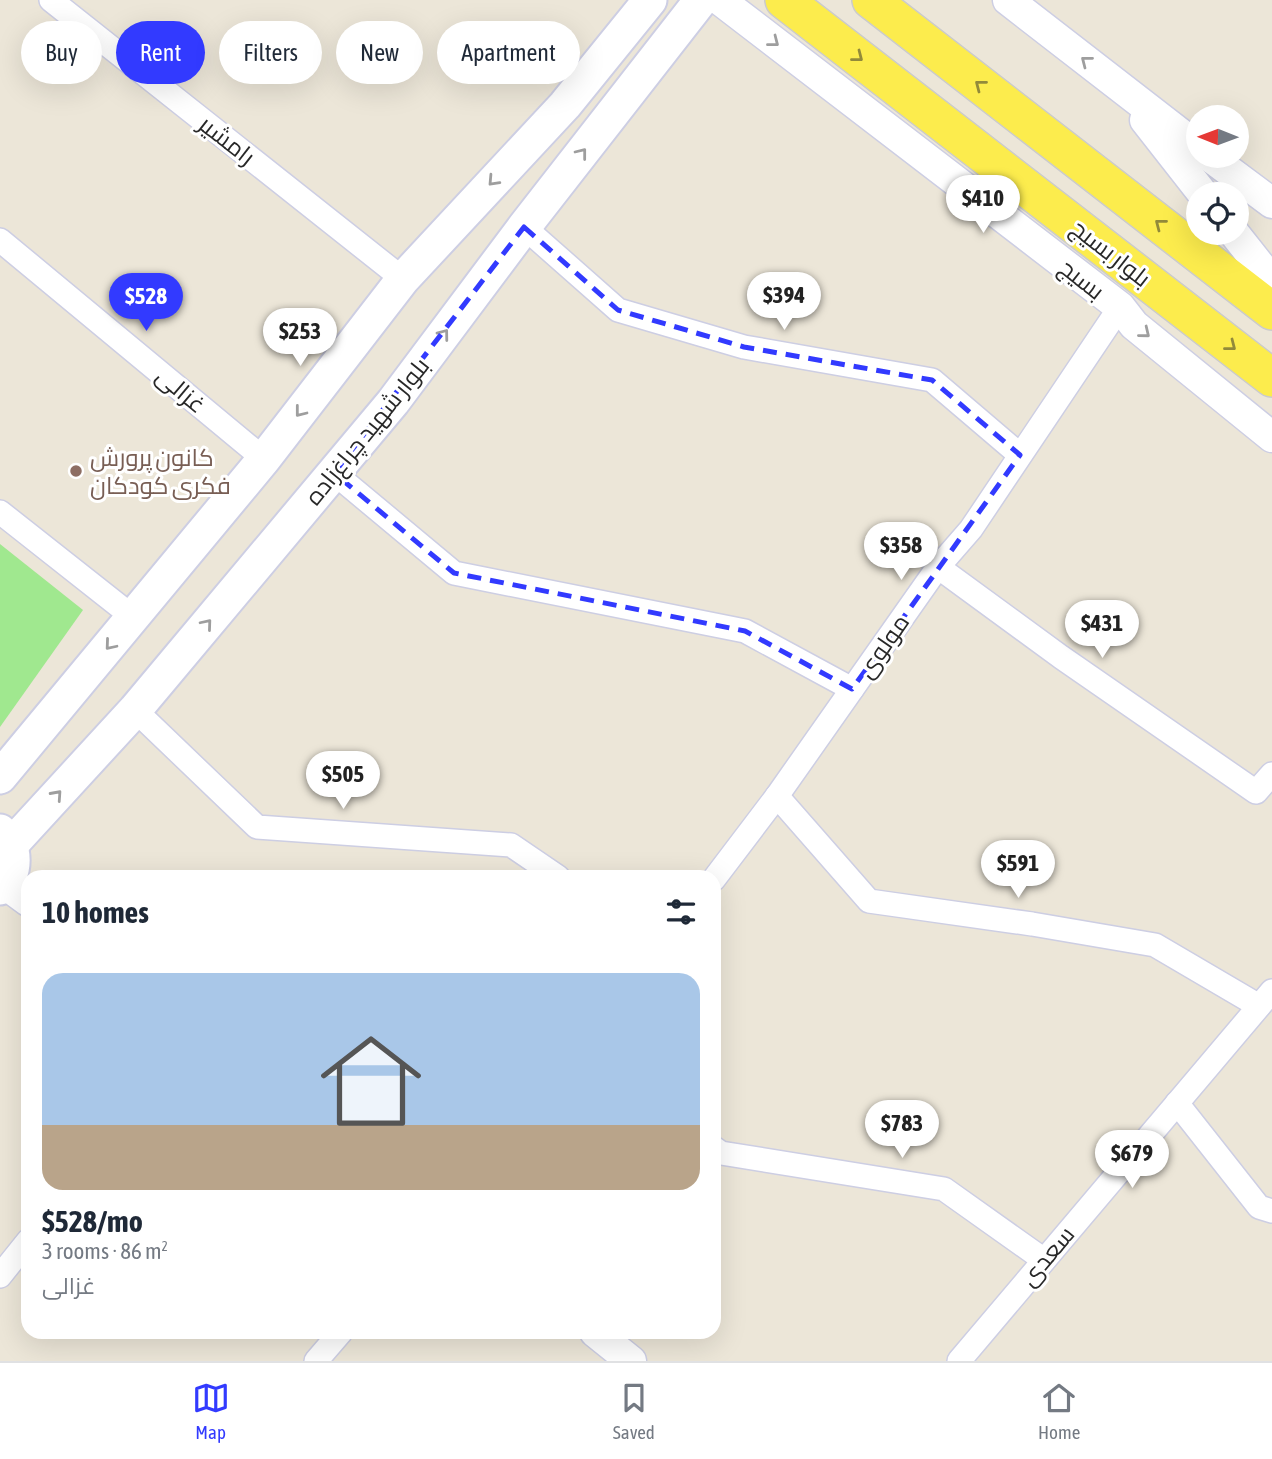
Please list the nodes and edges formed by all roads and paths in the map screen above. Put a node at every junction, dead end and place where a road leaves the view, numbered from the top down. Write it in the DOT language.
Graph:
graph roads {
  1 [pos="51,0"];
  2 [pos="650,0"];
  3 [pos="701,0"];
  4 [pos="720,0"];
  5 [pos="785,0"];
  6 [pos="871,0"];
  7 [pos="1008,0"];
  8 [pos="1117,85"];
  9 [pos="1186,138"];
  10 [pos="1226,168"];
  11 [pos="1194,182"];
  12 [pos="1271,200"];
  13 [pos="524,227"];
  14 [pos="0,240"];
  15 [pos="1244,245"];
  16 [pos="402,279"];
  17 [pos="1272,281"];
  18 [pos="1120,307"];
  19 [pos="1272,311"];
  20 [pos="1272,378"];
  21 [pos="1272,437"];
  22 [pos="1020,455"];
  23 [pos="264,459"];
  24 [pos="334,473"];
  25 [pos="0,512"];
  26 [pos="938,567"];
  27 [pos="133,617"];
  28 [pos="852,689"];
  29 [pos="135,709"];
  30 [pos="1272,774"];
  31 [pos="0,777"];
  32 [pos="777,796"];
  33 [pos="5,838"];
  34 [pos="548,870"];
  35 [pos="721,870"];
  36 [pos="11,891"];
  37 [pos="1266,998"];
  38 [pos="1177,1103"];
  39 [pos="721,1153"];
  40 [pos="1272,1211"];
  41 [pos="21,1250"];
  42 [pos="1044,1260"];
  43 [pos="0,1276"];
  44 [pos="335,1339"];
  45 [pos="604,1339"];
  46 [pos="970,1357"];
  47 [pos="316,1361"];
  48 [pos="631,1361"];
  1 -- 16 [label="street, رامشیر"];
  2 -- 16 [label="main road, one-way"];
  13 -- 3 [label="main road, بلوار شهید چراغ‌زاده, one-way"];
  4 -- 18 [label="street, بسیج, one-way"];
  5 -- 20 [label="main road, بلوار بسیج, one-way"];
  19 -- 6 [label="main road, one-way"];
  8 -- 7 [label="street, one-way"];
  8 -- 9 [label="street"];
  8 -- 11 [label="street"];
  10 -- 12 [label="street"];
  13 -- 22 [label="street"];
  24 -- 13 [label="main road, بلوار شهید چراغ‌زاده, one-way"];
  14 -- 23 [label="street, غزالی"];
  15 -- 17 [label="street"];
  16 -- 23 [label="main road, one-way"];
  18 -- 21 [label="street, بسیج, one-way"];
  18 -- 22 [label="street, مولوی"];
  22 -- 26 [label="street, مولوی"];
  23 -- 27 [label="main road"];
  24 -- 28 [label="street"];
  29 -- 24 [label="main road, بلوار شهید چراغ‌زاده, one-way"];
  25 -- 27 [label="street"];
  26 -- 28 [label="street, مولوی"];
  26 -- 30 [label="street"];
  27 -- 31 [label="main road, one-way"];
  28 -- 32 [label="street, مولوی"];
  33 -- 29 [label="main road, بلوار شهید چراغ‌زاده, one-way"];
  29 -- 34 [label="street"];
  32 -- 35 [label="street, مولوی"];
  32 -- 37 [label="street"];
  33 -- 36 [label="main road"];
  37 -- 38 [label="street, سعدی"];
  38 -- 40 [label="street"];
  38 -- 42 [label="street, سعدی"];
  39 -- 42 [label="street"];
  41 -- 43 [label="street"];
  42 -- 46 [label="street, سعدی"];
  44 -- 47 [label="street"];
  45 -- 48 [label="street"];
}
